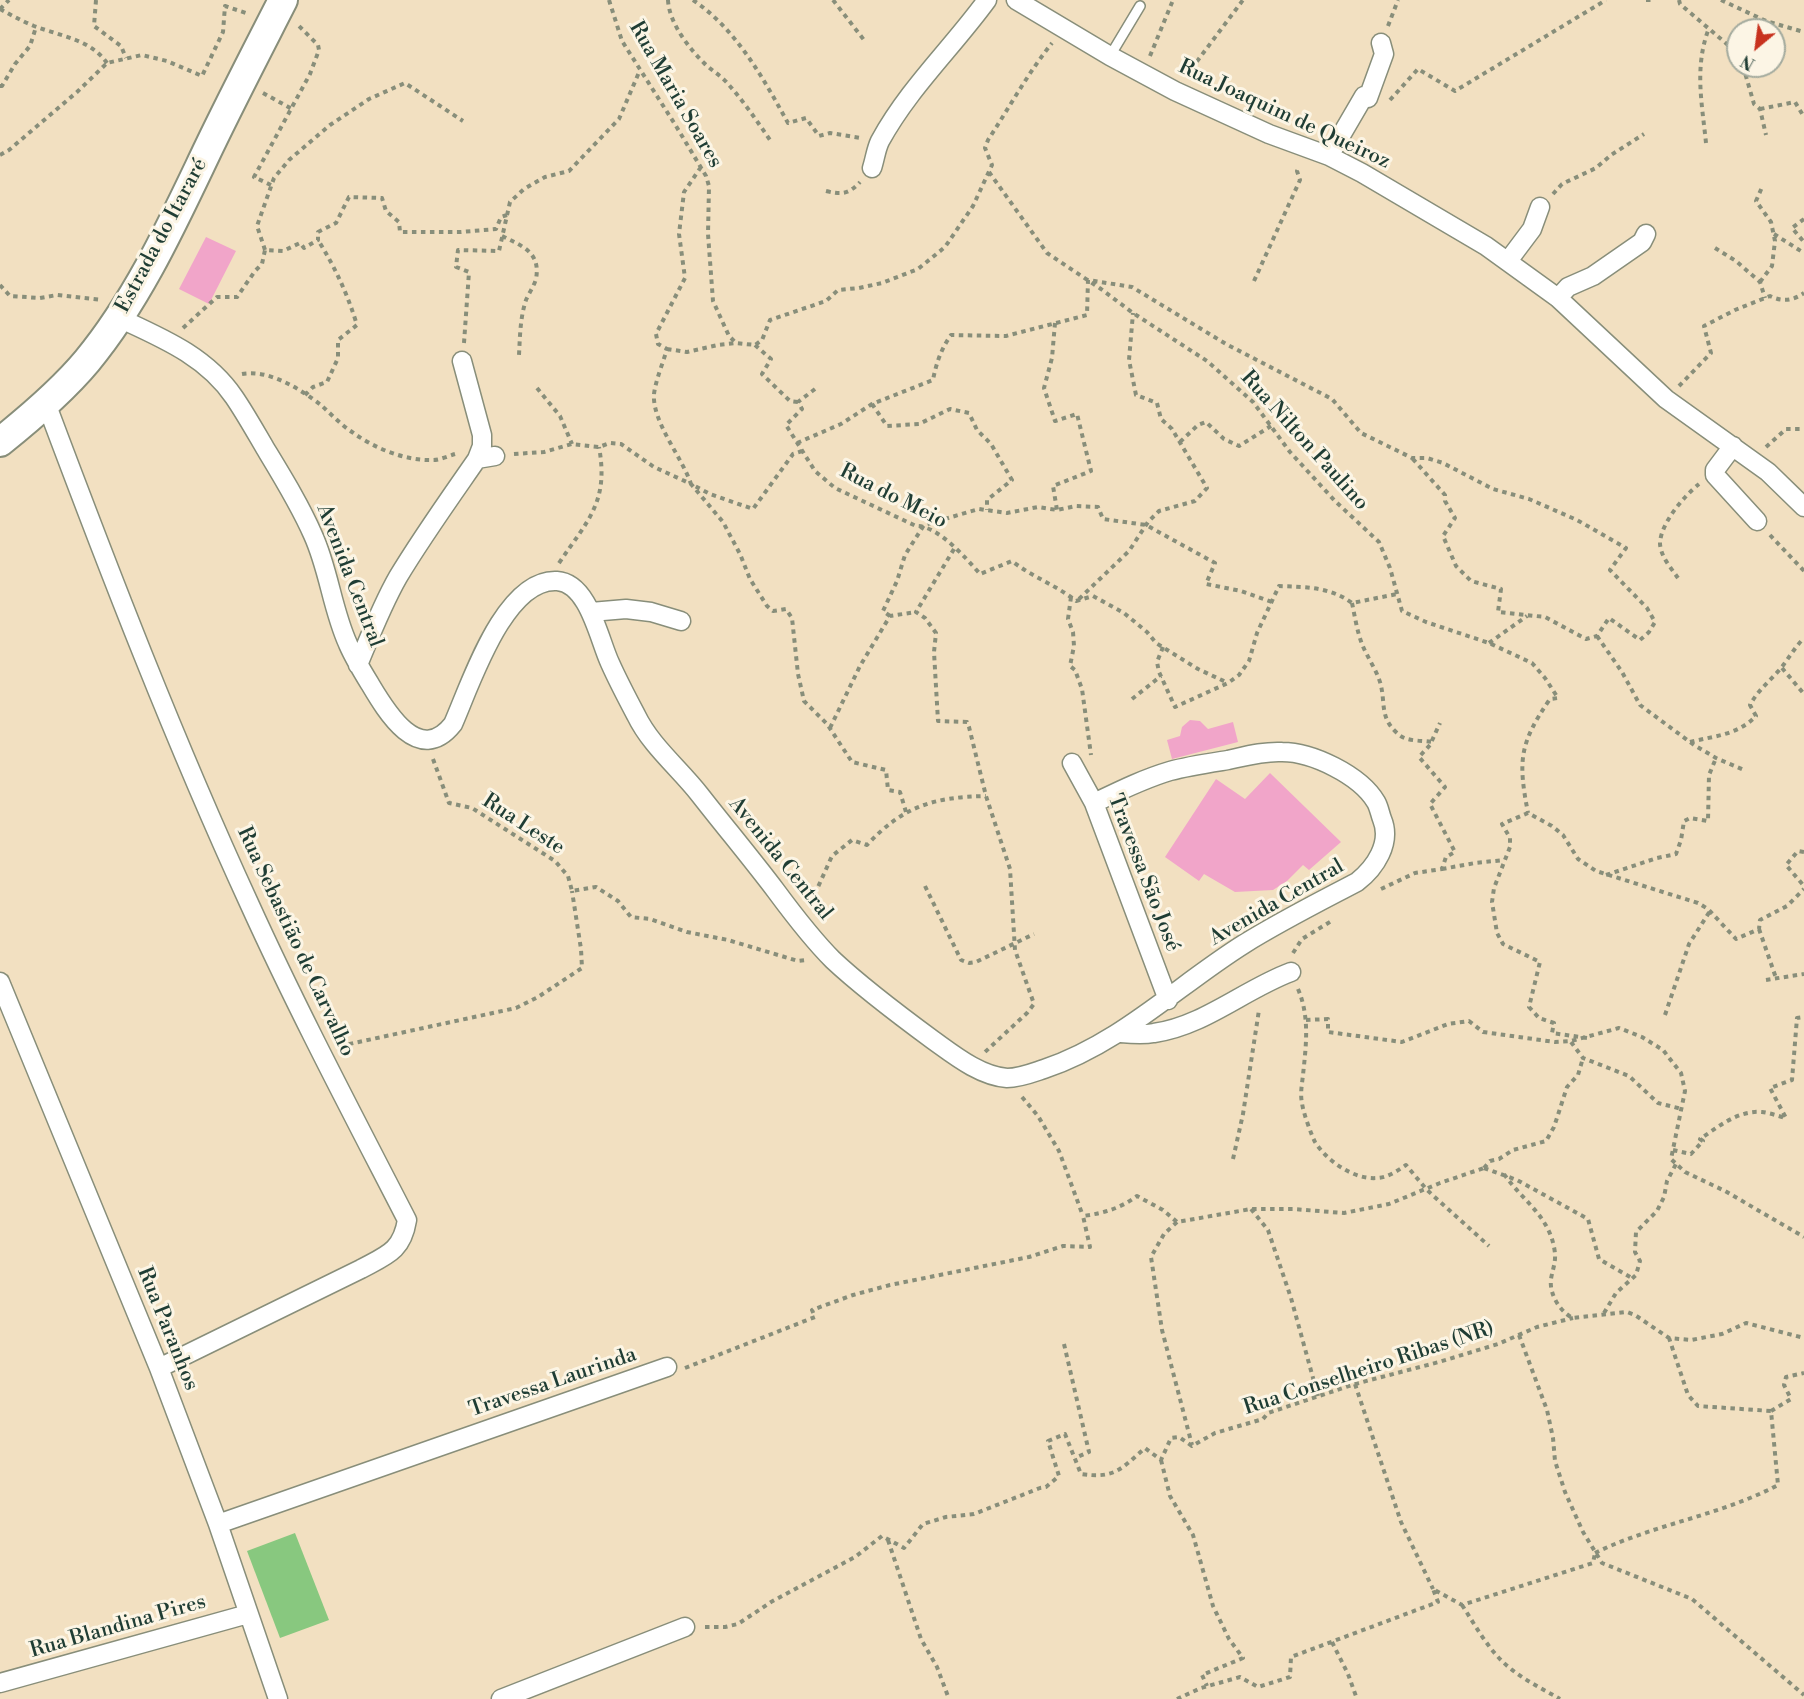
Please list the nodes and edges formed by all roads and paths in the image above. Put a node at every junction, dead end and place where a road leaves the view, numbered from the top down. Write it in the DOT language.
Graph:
graph roads {
  1 [pos="9,0"];
  2 [pos="96,0"];
  3 [pos="609,0"];
  4 [pos="668,0"];
  5 [pos="693,0"];
  6 [pos="833,0"];
  7 [pos="987,0"];
  8 [pos="1016,0"];
  9 [pos="1173,0"];
  10 [pos="1243,0"];
  11 [pos="1398,0"];
  12 [pos="1606,0"];
  13 [pos="1646,0"];
  14 [pos="1651,0"];
  15 [pos="1679,0"];
  16 [pos="1721,0"];
  17 [pos="1140,6"];
  18 [pos="0,10"];
  19 [pos="278,10"];
  20 [pos="36,27"];
  21 [pos="1709,28"];
  22 [pos="1063,29"];
  23 [pos="1804,32"];
  24 [pos="864,40"];
  25 [pos="1381,43"];
  26 [pos="1726,43"];
  27 [pos="1110,56"];
  28 [pos="126,58"];
  29 [pos="107,63"];
  30 [pos="640,70"];
  31 [pos="1143,73"];
  32 [pos="1746,78"];
  33 [pos="241,80"];
  34 [pos="0,86"];
  35 [pos="1175,91"];
  36 [pos="1385,108"];
  37 [pos="292,109"];
  38 [pos="1761,109"];
  39 [pos="1804,117"];
  40 [pos="463,121"];
  41 [pos="1644,134"];
  42 [pos="1766,135"];
  43 [pos="770,140"];
  44 [pos="880,142"];
  45 [pos="1706,143"];
  46 [pos="1307,147"];
  47 [pos="0,155"];
  48 [pos="1329,156"];
  49 [pos="700,168"];
  50 [pos="872,168"];
  51 [pos="989,172"];
  52 [pos="271,185"];
  53 [pos="1763,185"];
  54 [pos="826,191"];
  55 [pos="1540,207"];
  56 [pos="507,215"];
  57 [pos="1804,219"];
  58 [pos="1646,234"];
  59 [pos="1774,234"];
  60 [pos="502,236"];
  61 [pos="318,240"];
  62 [pos="1804,242"];
  63 [pos="1715,248"];
  64 [pos="266,250"];
  65 [pos="1804,253"];
  66 [pos="1508,261"];
  67 [pos="1088,280"];
  68 [pos="1254,281"];
  69 [pos="1760,282"];
  70 [pos="0,285"];
  71 [pos="1804,293"];
  72 [pos="1558,298"];
  73 [pos="1765,298"];
  74 [pos="124,310"];
  75 [pos="1133,313"];
  76 [pos="1054,323"];
  77 [pos="170,342"];
  78 [pos="736,343"];
  79 [pos="755,345"];
  80 [pos="667,349"];
  81 [pos="519,355"];
  82 [pos="462,361"];
  83 [pos="220,380"];
  84 [pos="537,388"];
  85 [pos="815,389"];
  86 [pos="305,395"];
  87 [pos="1666,399"];
  88 [pos="798,402"];
  89 [pos="46,403"];
  90 [pos="872,404"];
  91 [pos="1271,426"];
  92 [pos="1804,429"];
  93 [pos="0,442"];
  94 [pos="1180,442"];
  95 [pos="797,443"];
  96 [pos="572,444"];
  97 [pos="1733,446"];
  98 [pos="598,447"];
  99 [pos="802,451"];
  100 [pos="485,454"];
  101 [pos="1412,458"];
  102 [pos="1752,460"];
  103 [pos="1714,473"];
  104 [pos="691,484"];
  105 [pos="1804,507"];
  106 [pos="987,510"];
  107 [pos="1057,510"];
  108 [pos="1757,521"];
  109 [pos="924,525"];
  110 [pos="1146,525"];
  111 [pos="954,549"];
  112 [pos="1804,571"];
  113 [pos="1678,578"];
  114 [pos="549,582"];
  115 [pos="1397,594"];
  116 [pos="1071,597"];
  117 [pos="1076,601"];
  118 [pos="1272,602"];
  119 [pos="1352,603"];
  120 [pos="591,612"];
  121 [pos="915,612"];
  122 [pos="890,616"];
  123 [pos="1527,616"];
  124 [pos="681,621"];
  125 [pos="1597,636"];
  126 [pos="1804,638"];
  127 [pos="1489,643"];
  128 [pos="1163,647"];
  129 [pos="358,665"];
  130 [pos="1782,668"];
  131 [pos="1161,676"];
  132 [pos="1228,683"];
  133 [pos="1804,694"];
  134 [pos="1132,699"];
  135 [pos="1440,723"];
  136 [pos="830,728"];
  137 [pos="426,740"];
  138 [pos="1432,742"];
  139 [pos="1690,742"];
  140 [pos="1716,758"];
  141 [pos="1072,763"];
  142 [pos="1744,770"];
  143 [pos="986,796"];
  144 [pos="1090,797"];
  145 [pos="906,812"];
  146 [pos="1528,813"];
  147 [pos="1804,852"];
  148 [pos="1505,860"];
  149 [pos="1442,869"];
  150 [pos="1368,874"];
  151 [pos="1605,875"];
  152 [pos="925,886"];
  153 [pos="1804,888"];
  154 [pos="572,891"];
  155 [pos="790,909"];
  156 [pos="1710,911"];
  157 [pos="1341,915"];
  158 [pos="1759,929"];
  159 [pos="1034,934"];
  160 [pos="1014,943"];
  161 [pos="831,958"];
  162 [pos="1804,974"];
  163 [pos="1278,977"];
  164 [pos="1776,978"];
  165 [pos="1766,980"];
  166 [pos="0,982"];
  167 [pos="1168,1000"];
  168 [pos="1665,1014"];
  169 [pos="1804,1017"];
  170 [pos="1306,1020"];
  171 [pos="1121,1033"];
  172 [pos="1587,1038"];
  173 [pos="1571,1041"];
  174 [pos="321,1052"];
  175 [pos="1583,1058"];
  176 [pos="972,1065"];
  177 [pos="1007,1078"];
  178 [pos="1682,1109"];
  179 [pos="1673,1150"];
  180 [pos="1233,1159"];
  181 [pos="1676,1164"];
  182 [pos="1484,1168"];
  183 [pos="1504,1174"];
  184 [pos="1427,1190"];
  185 [pos="1251,1209"];
  186 [pos="1083,1216"];
  187 [pos="1177,1222"];
  188 [pos="1804,1238"];
  189 [pos="1489,1246"];
  190 [pos="1632,1278"];
  191 [pos="1605,1313"];
  192 [pos="1573,1318"];
  193 [pos="1519,1335"];
  194 [pos="1669,1338"];
  195 [pos="1804,1338"];
  196 [pos="1064,1344"];
  197 [pos="667,1367"];
  198 [pos="159,1368"];
  199 [pos="1804,1373"];
  200 [pos="1355,1384"];
  201 [pos="1318,1396"];
  202 [pos="1771,1411"];
  203 [pos="1192,1446"];
  204 [pos="1075,1458"];
  205 [pos="1161,1460"];
  206 [pos="218,1524"];
  207 [pos="888,1540"];
  208 [pos="1595,1553"];
  209 [pos="1434,1589"];
  210 [pos="1462,1605"];
  211 [pos="248,1614"];
  212 [pos="686,1627"];
  213 [pos="1332,1642"];
  214 [pos="0,1683"];
  215 [pos="1207,1686"];
  216 [pos="1804,1695"];
  217 [pos="278,1699"];
  218 [pos="501,1699"];
  219 [pos="950,1699"];
  220 [pos="1177,1699"];
  221 [pos="1357,1699"];
  222 [pos="1560,1699"];
  1 -- 18 [label="path"];
  2 -- 28 [label="path"];
  3 -- 30 [label="path, Rua Maria Soares"];
  4 -- 43 [label="path"];
  5 -- 44 [label="path"];
  6 -- 24 [label="path"];
  7 -- 44 [label="street"];
  8 -- 22 [label="street, Rua Joaquim de Queiroz"];
  9 -- 31 [label="path"];
  10 -- 35 [label="path"];
  11 -- 25 [label="path"];
  12 -- 36 [label="path"];
  13 -- 14 [label="path"];
  15 -- 21 [label="path"];
  16 -- 23 [label="path"];
  17 -- 27 [label="lane"];
  18 -- 20 [label="path"];
  19 -- 28 [label="path"];
  19 -- 33 [label="main road, Estrada do Itararé"];
  19 -- 37 [label="path"];
  20 -- 29 [label="path"];
  20 -- 34 [label="path"];
  21 -- 26 [label="path"];
  21 -- 45 [label="path"];
  22 -- 27 [label="street, Rua Joaquim de Queiroz"];
  22 -- 51 [label="path"];
  25 -- 48 [label="street"];
  27 -- 31 [label="street, Rua Joaquim de Queiroz"];
  28 -- 29 [label="path"];
  29 -- 47 [label="path"];
  30 -- 49 [label="path, Rua Maria Soares"];
  30 -- 56 [label="path"];
  31 -- 35 [label="street, Rua Joaquim de Queiroz"];
  32 -- 38 [label="path"];
  33 -- 37 [label="path"];
  33 -- 74 [label="main road, Estrada do Itararé"];
  35 -- 46 [label="street, Rua Joaquim de Queiroz"];
  37 -- 52 [label="path"];
  38 -- 39 [label="path"];
  38 -- 42 [label="path"];
  40 -- 52 [label="path"];
  41 -- 55 [label="path"];
  44 -- 50 [label="street"];
  46 -- 48 [label="street, Rua Joaquim de Queiroz"];
  46 -- 68 [label="path"];
  48 -- 66 [label="street, Rua Joaquim de Queiroz"];
  49 -- 78 [label="path, Rua Maria Soares"];
  49 -- 80 [label="path"];
  50 -- 54 [label="path"];
  51 -- 67 [label="path, Rua Nilton Paulino"];
  51 -- 79 [label="path"];
  52 -- 64 [label="path"];
  53 -- 59 [label="path"];
  55 -- 66 [label="street"];
  56 -- 60 [label="path"];
  56 -- 61 [label="path"];
  57 -- 62 [label="path"];
  58 -- 72 [label="street"];
  59 -- 65 [label="path"];
  59 -- 69 [label="path"];
  60 -- 81 [label="path"];
  60 -- 82 [label="path"];
  61 -- 64 [label="path"];
  61 -- 86 [label="path"];
  63 -- 69 [label="path"];
  64 -- 77 [label="path"];
  66 -- 72 [label="street, Rua Joaquim de Queiroz"];
  67 -- 75 [label="path, Rua Nilton Paulino"];
  67 -- 76 [label="path"];
  67 -- 101 [label="path"];
  69 -- 73 [label="path"];
  70 -- 74 [label="path"];
  71 -- 73 [label="path"];
  72 -- 87 [label="street, Rua Joaquim de Queiroz"];
  73 -- 87 [label="path"];
  74 -- 77 [label="street, Avenida Central"];
  74 -- 89 [label="main road, Estrada do Itararé"];
  75 -- 91 [label="path, Rua Nilton Paulino"];
  75 -- 94 [label="path"];
  76 -- 90 [label="path"];
  76 -- 107 [label="path"];
  77 -- 83 [label="street, Avenida Central"];
  78 -- 79 [label="path"];
  78 -- 80 [label="path"];
  79 -- 88 [label="path"];
  80 -- 104 [label="path"];
  82 -- 100 [label="street"];
  83 -- 86 [label="path"];
  83 -- 129 [label="street, Avenida Central"];
  84 -- 96 [label="path"];
  85 -- 88 [label="path, Rua do Meio"];
  86 -- 100 [label="path"];
  87 -- 97 [label="street, Rua Joaquim de Queiroz"];
  88 -- 95 [label="path, Rua do Meio"];
  89 -- 93 [label="main road, Estrada do Itararé"];
  89 -- 174 [label="street, Rua Sebastião de Carvalho"];
  90 -- 95 [label="path"];
  90 -- 106 [label="path"];
  91 -- 94 [label="path"];
  91 -- 115 [label="path, Rua Nilton Paulino"];
  92 -- 102 [label="path"];
  94 -- 110 [label="path"];
  95 -- 99 [label="path, Rua do Meio"];
  96 -- 98 [label="path"];
  96 -- 100 [label="path"];
  97 -- 102 [label="street, Rua Joaquim de Queiroz"];
  97 -- 103 [label="street"];
  98 -- 104 [label="path"];
  98 -- 114 [label="path"];
  99 -- 104 [label="path"];
  99 -- 109 [label="path, Rua do Meio"];
  100 -- 129 [label="street"];
  101 -- 123 [label="path"];
  101 -- 125 [label="path"];
  102 -- 105 [label="street, Rua Joaquim de Queiroz"];
  103 -- 108 [label="street"];
  103 -- 113 [label="path"];
  104 -- 136 [label="path"];
  106 -- 107 [label="path"];
  106 -- 109 [label="path"];
  107 -- 110 [label="path"];
  108 -- 112 [label="path"];
  109 -- 111 [label="path, Rua do Meio"];
  109 -- 122 [label="path"];
  110 -- 117 [label="path"];
  110 -- 118 [label="path"];
  111 -- 116 [label="path, Rua do Meio"];
  111 -- 121 [label="path"];
  114 -- 120 [label="street, Avenida Central"];
  114 -- 137 [label="street"];
  115 -- 119 [label="path"];
  115 -- 127 [label="path, Rua Nilton Paulino"];
  116 -- 117 [label="path, Rua do Meio"];
  116 -- 144 [label="path"];
  117 -- 128 [label="path"];
  118 -- 119 [label="path"];
  118 -- 132 [label="path"];
  119 -- 138 [label="path"];
  120 -- 124 [label="street"];
  120 -- 155 [label="street, Avenida Central"];
  121 -- 122 [label="path"];
  121 -- 143 [label="path"];
  122 -- 136 [label="path"];
  123 -- 125 [label="path"];
  123 -- 127 [label="path"];
  125 -- 139 [label="path"];
  126 -- 130 [label="path"];
  127 -- 146 [label="path, Rua Nilton Paulino"];
  128 -- 131 [label="path"];
  128 -- 132 [label="path"];
  129 -- 137 [label="street, Avenida Central"];
  130 -- 133 [label="path"];
  130 -- 139 [label="path"];
  131 -- 132 [label="path"];
  131 -- 134 [label="path"];
  135 -- 138 [label="path"];
  136 -- 145 [label="path"];
  137 -- 154 [label="path, Rua Leste"];
  138 -- 149 [label="path"];
  139 -- 140 [label="path"];
  140 -- 142 [label="path"];
  140 -- 151 [label="path"];
  141 -- 144 [label="street, Travessa São José"];
  143 -- 145 [label="path"];
  143 -- 160 [label="path"];
  144 -- 150 [label="street, Avenida Central"];
  144 -- 167 [label="street, Travessa São José"];
  145 -- 155 [label="path"];
  146 -- 148 [label="path"];
  146 -- 151 [label="path"];
  147 -- 153 [label="path"];
  148 -- 149 [label="path"];
  148 -- 172 [label="path"];
  149 -- 150 [label="path"];
  150 -- 167 [label="street, Avenida Central"];
  151 -- 156 [label="path"];
  152 -- 160 [label="path"];
  153 -- 158 [label="path"];
  154 -- 161 [label="path"];
  154 -- 174 [label="path"];
  155 -- 161 [label="street, Avenida Central"];
  156 -- 158 [label="path"];
  156 -- 168 [label="path"];
  157 -- 163 [label="path"];
  158 -- 164 [label="path"];
  159 -- 160 [label="path"];
  160 -- 176 [label="path"];
  161 -- 176 [label="street, Avenida Central"];
  162 -- 164 [label="path"];
  163 -- 170 [label="path"];
  163 -- 171 [label="street"];
  163 -- 180 [label="path"];
  164 -- 165 [label="path"];
  166 -- 198 [label="street, Rua Paranhos"];
  167 -- 171 [label="street, Avenida Central"];
  169 -- 179 [label="path"];
  170 -- 173 [label="path"];
  170 -- 184 [label="path"];
  171 -- 177 [label="street, Avenida Central"];
  172 -- 173 [label="path"];
  172 -- 178 [label="path"];
  173 -- 175 [label="path"];
  174 -- 198 [label="street, Rua Sebastião de Carvalho"];
  175 -- 178 [label="path"];
  175 -- 182 [label="path"];
  176 -- 177 [label="street, Avenida Central"];
  177 -- 186 [label="path"];
  178 -- 179 [label="path"];
  179 -- 181 [label="path"];
  181 -- 188 [label="path"];
  181 -- 190 [label="path"];
  182 -- 183 [label="path"];
  182 -- 184 [label="path"];
  183 -- 190 [label="path"];
  183 -- 192 [label="path"];
  184 -- 185 [label="path"];
  184 -- 189 [label="path"];
  185 -- 187 [label="path"];
  185 -- 201 [label="path"];
  186 -- 187 [label="path"];
  186 -- 197 [label="path, Travessa Laurinda"];
  187 -- 203 [label="path"];
  190 -- 191 [label="path"];
  191 -- 192 [label="path, Rua Conselheiro Ribas (NR)"];
  191 -- 194 [label="path, Rua Conselheiro Ribas (NR)"];
  192 -- 193 [label="path, Rua Conselheiro Ribas (NR)"];
  193 -- 200 [label="path, Rua Conselheiro Ribas (NR)"];
  193 -- 208 [label="path"];
  194 -- 195 [label="path"];
  194 -- 202 [label="path"];
  196 -- 204 [label="path"];
  197 -- 206 [label="street, Travessa Laurinda"];
  198 -- 206 [label="street, Rua Paranhos"];
  199 -- 202 [label="path"];
  200 -- 201 [label="path, Rua Conselheiro Ribas (NR)"];
  200 -- 209 [label="path"];
  201 -- 203 [label="path, Rua Conselheiro Ribas (NR)"];
  202 -- 208 [label="path"];
  203 -- 205 [label="path"];
  204 -- 205 [label="path"];
  204 -- 207 [label="path"];
  205 -- 215 [label="path"];
  206 -- 211 [label="street, Rua Paranhos"];
  207 -- 212 [label="path"];
  207 -- 219 [label="path"];
  208 -- 210 [label="path"];
  208 -- 216 [label="path"];
  209 -- 210 [label="path"];
  209 -- 213 [label="path"];
  210 -- 222 [label="path"];
  211 -- 214 [label="street, Rua Blandina Pires"];
  211 -- 217 [label="street, Rua Paranhos"];
  212 -- 218 [label="street"];
  213 -- 215 [label="path"];
  213 -- 221 [label="path"];
  215 -- 220 [label="path"];
}
